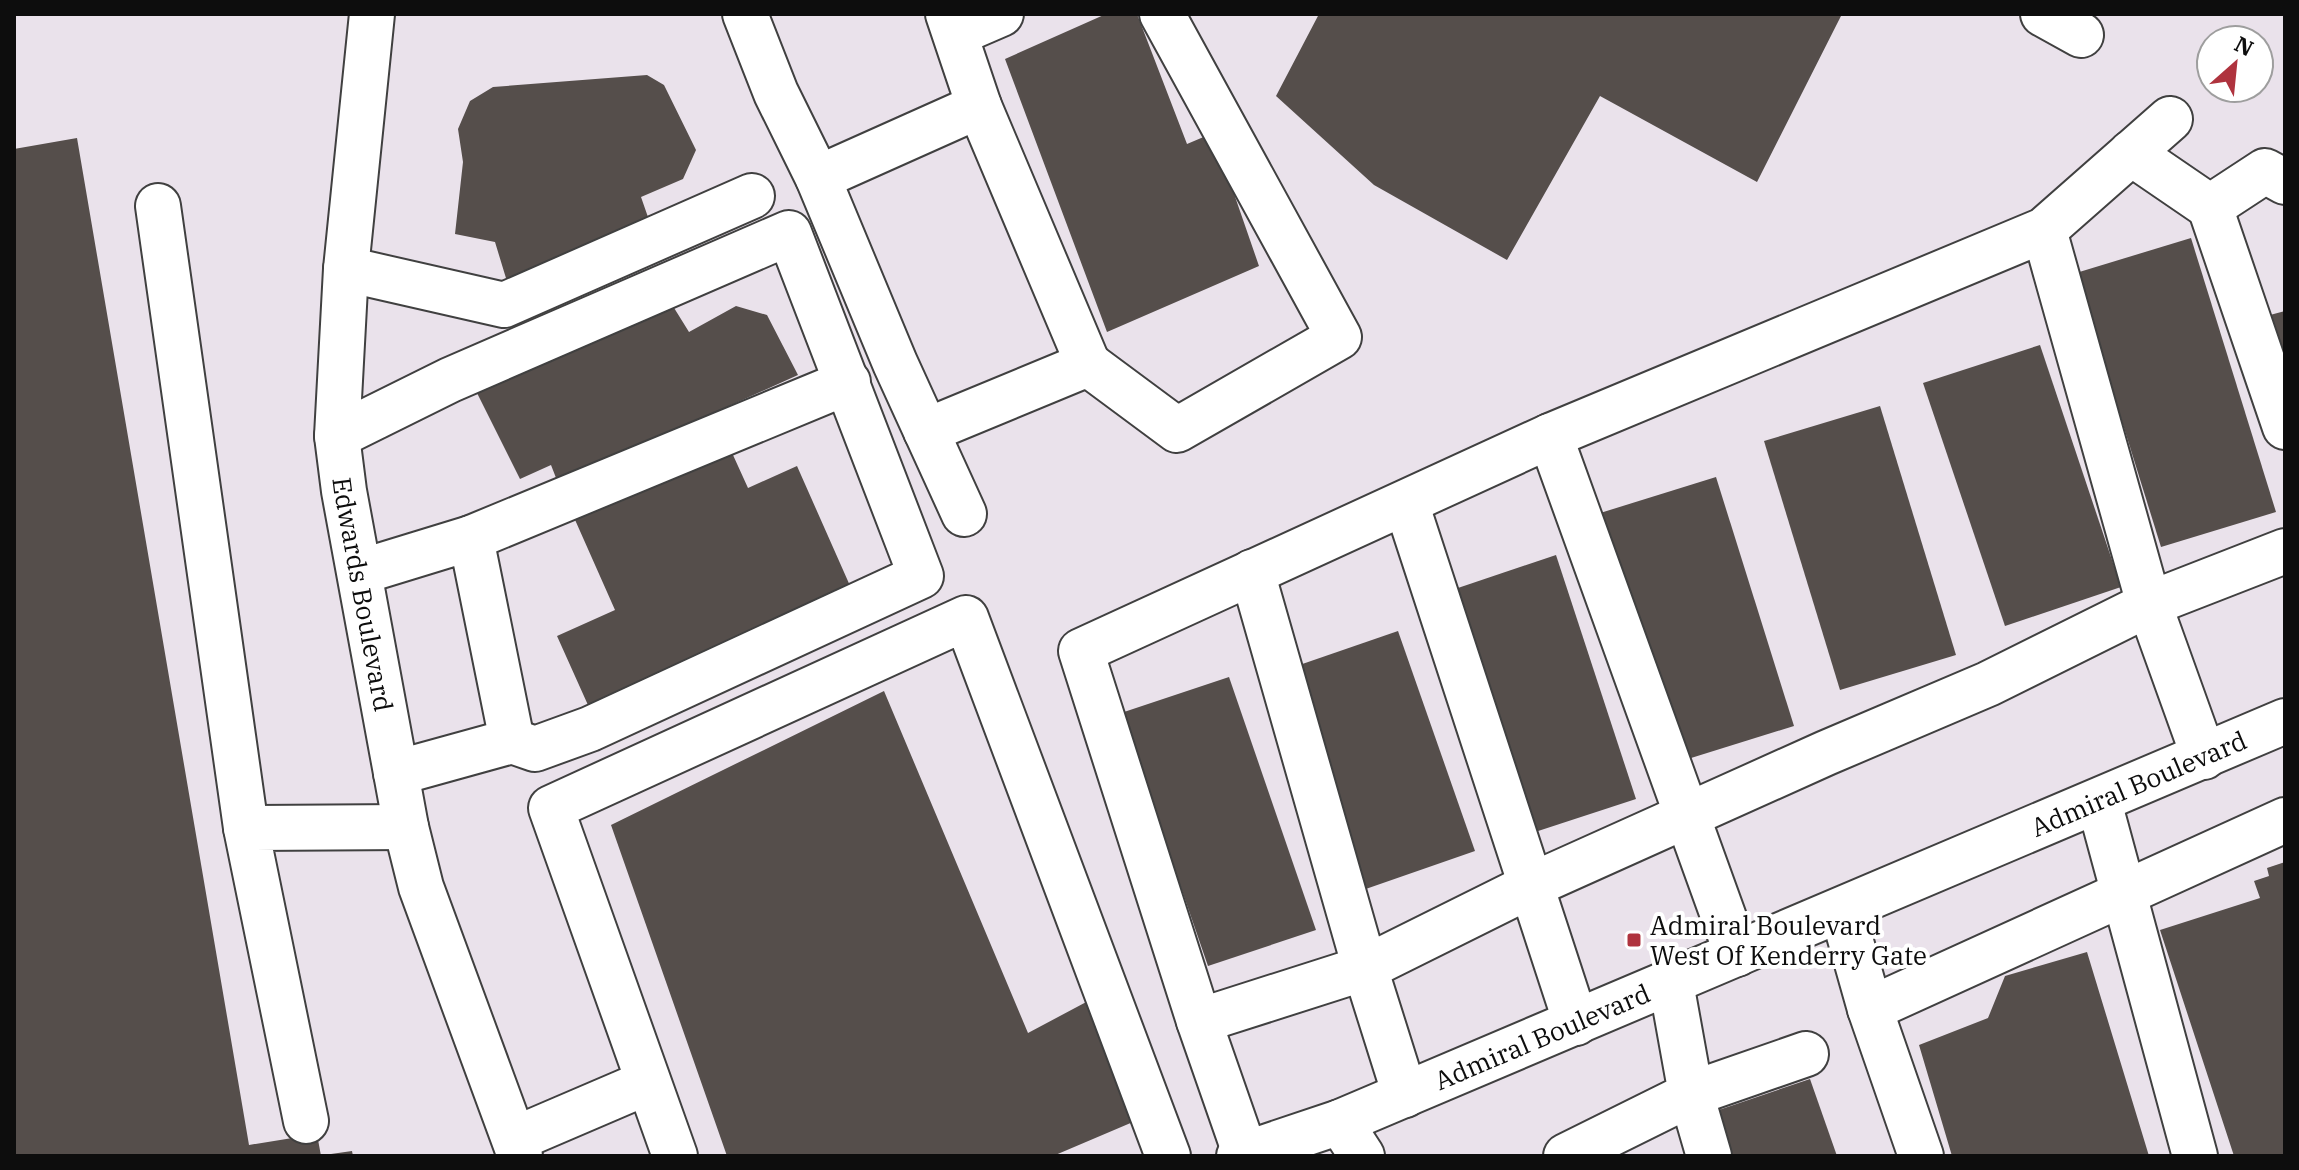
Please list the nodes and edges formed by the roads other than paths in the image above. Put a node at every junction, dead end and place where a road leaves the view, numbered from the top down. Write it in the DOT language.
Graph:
graph roads {
  1 [pos="372,14"];
  2 [pos="745,14"];
  3 [pos="1001,14"];
  4 [pos="1162,14"];
  5 [pos="2043,14"];
  6 [pos="953,24"];
  7 [pos="2081,35"];
  8 [pos="979,106"];
  9 [pos="2170,119"];
  10 [pos="2131,153"];
  11 [pos="818,178"];
  12 [pos="2285,182"];
  13 [pos="752,196"];
  14 [pos="158,206"];
  15 [pos="2210,207"];
  16 [pos="2044,230"];
  17 [pos="346,269"];
  18 [pos="1088,364"];
  19 [pos="848,382"];
  20 [pos="2285,427"];
  21 [pos="926,431"];
  22 [pos="337,436"];
  23 [pos="1550,436"];
  24 [pos="1406,503"];
  25 [pos="964,514"];
  26 [pos="471,538"];
  27 [pos="2285,551"];
  28 [pos="360,572"];
  29 [pos="1252,572"];
  30 [pos="2149,604"];
  31 [pos="2285,721"];
  32 [pos="512,741"];
  33 [pos="2204,757"];
  34 [pos="396,773"];
  35 [pos="2099,802"];
  36 [pos="1688,816"];
  37 [pos="2285,820"];
  38 [pos="406,827"];
  39 [pos="246,828"];
  40 [pos="1530,886"];
  41 [pos="2124,894"];
  42 [pos="1842,910"];
  43 [pos="1737,954"];
  44 [pos="1365,968"];
  45 [pos="1671,983"];
  46 [pos="1870,1009"];
  47 [pos="1199,1021"];
  48 [pos="1576,1023"];
  49 [pos="1806,1054"];
  50 [pos="648,1082"];
  51 [pos="1691,1094"];
  52 [pos="1405,1095"];
  53 [pos="306,1121"];
  54 [pos="1351,1139"];
  55 [pos="518,1147"];
  56 [pos="1242,1155"];
  57 [pos="675,1156"];
  58 [pos="1168,1156"];
  59 [pos="1566,1156"];
  60 [pos="1709,1156"];
  61 [pos="1921,1156"];
  62 [pos="2195,1156"];
  1 -- 17 [label="street, Edwards Boulevard"];
  2 -- 11 [label="street"];
  3 -- 6 [label="street"];
  4 -- 18 [label="street"];
  5 -- 7 [label="street"];
  6 -- 8 [label="street"];
  8 -- 11 [label="street"];
  8 -- 18 [label="street"];
  9 -- 10 [label="street"];
  10 -- 15 [label="street"];
  10 -- 16 [label="street"];
  11 -- 21 [label="street"];
  12 -- 15 [label="street"];
  13 -- 17 [label="street"];
  14 -- 39 [label="street"];
  15 -- 20 [label="street"];
  16 -- 23 [label="street"];
  16 -- 30 [label="street"];
  17 -- 22 [label="street, Edwards Boulevard"];
  18 -- 21 [label="street"];
  19 -- 22 [label="street"];
  19 -- 26 [label="street"];
  19 -- 32 [label="street"];
  21 -- 25 [label="street"];
  22 -- 28 [label="street, Edwards Boulevard"];
  23 -- 24 [label="street"];
  23 -- 36 [label="street"];
  24 -- 29 [label="street"];
  24 -- 40 [label="street"];
  26 -- 28 [label="street"];
  26 -- 32 [label="street"];
  27 -- 30 [label="street"];
  28 -- 34 [label="street, Edwards Boulevard"];
  29 -- 44 [label="street"];
  29 -- 47 [label="street"];
  30 -- 33 [label="street"];
  30 -- 36 [label="street"];
  31 -- 33 [label="street, Admiral Boulevard"];
  32 -- 34 [label="street"];
  33 -- 35 [label="street, Admiral Boulevard"];
  34 -- 38 [label="street, Edwards Boulevard"];
  35 -- 41 [label="street"];
  35 -- 42 [label="street, Admiral Boulevard"];
  36 -- 40 [label="street"];
  36 -- 43 [label="street"];
  37 -- 41 [label="street"];
  38 -- 39 [label="street"];
  38 -- 55 [label="street, Edwards Boulevard"];
  39 -- 53 [label="street"];
  40 -- 44 [label="street"];
  40 -- 48 [label="street"];
  41 -- 46 [label="street"];
  41 -- 62 [label="street"];
  42 -- 43 [label="street, Admiral Boulevard"];
  42 -- 46 [label="street"];
  43 -- 45 [label="street, Admiral Boulevard"];
  44 -- 47 [label="street"];
  44 -- 52 [label="street"];
  45 -- 48 [label="street, Admiral Boulevard"];
  45 -- 51 [label="street"];
  46 -- 61 [label="street"];
  47 -- 56 [label="street"];
  48 -- 52 [label="street, Admiral Boulevard"];
  49 -- 51 [label="street"];
  50 -- 55 [label="street"];
  50 -- 57 [label="street"];
  50 -- 58 [label="street"];
  51 -- 59 [label="street"];
  51 -- 60 [label="street"];
  52 -- 54 [label="street, Admiral Boulevard"];
  54 -- 56 [label="street, Admiral Boulevard"];
}
